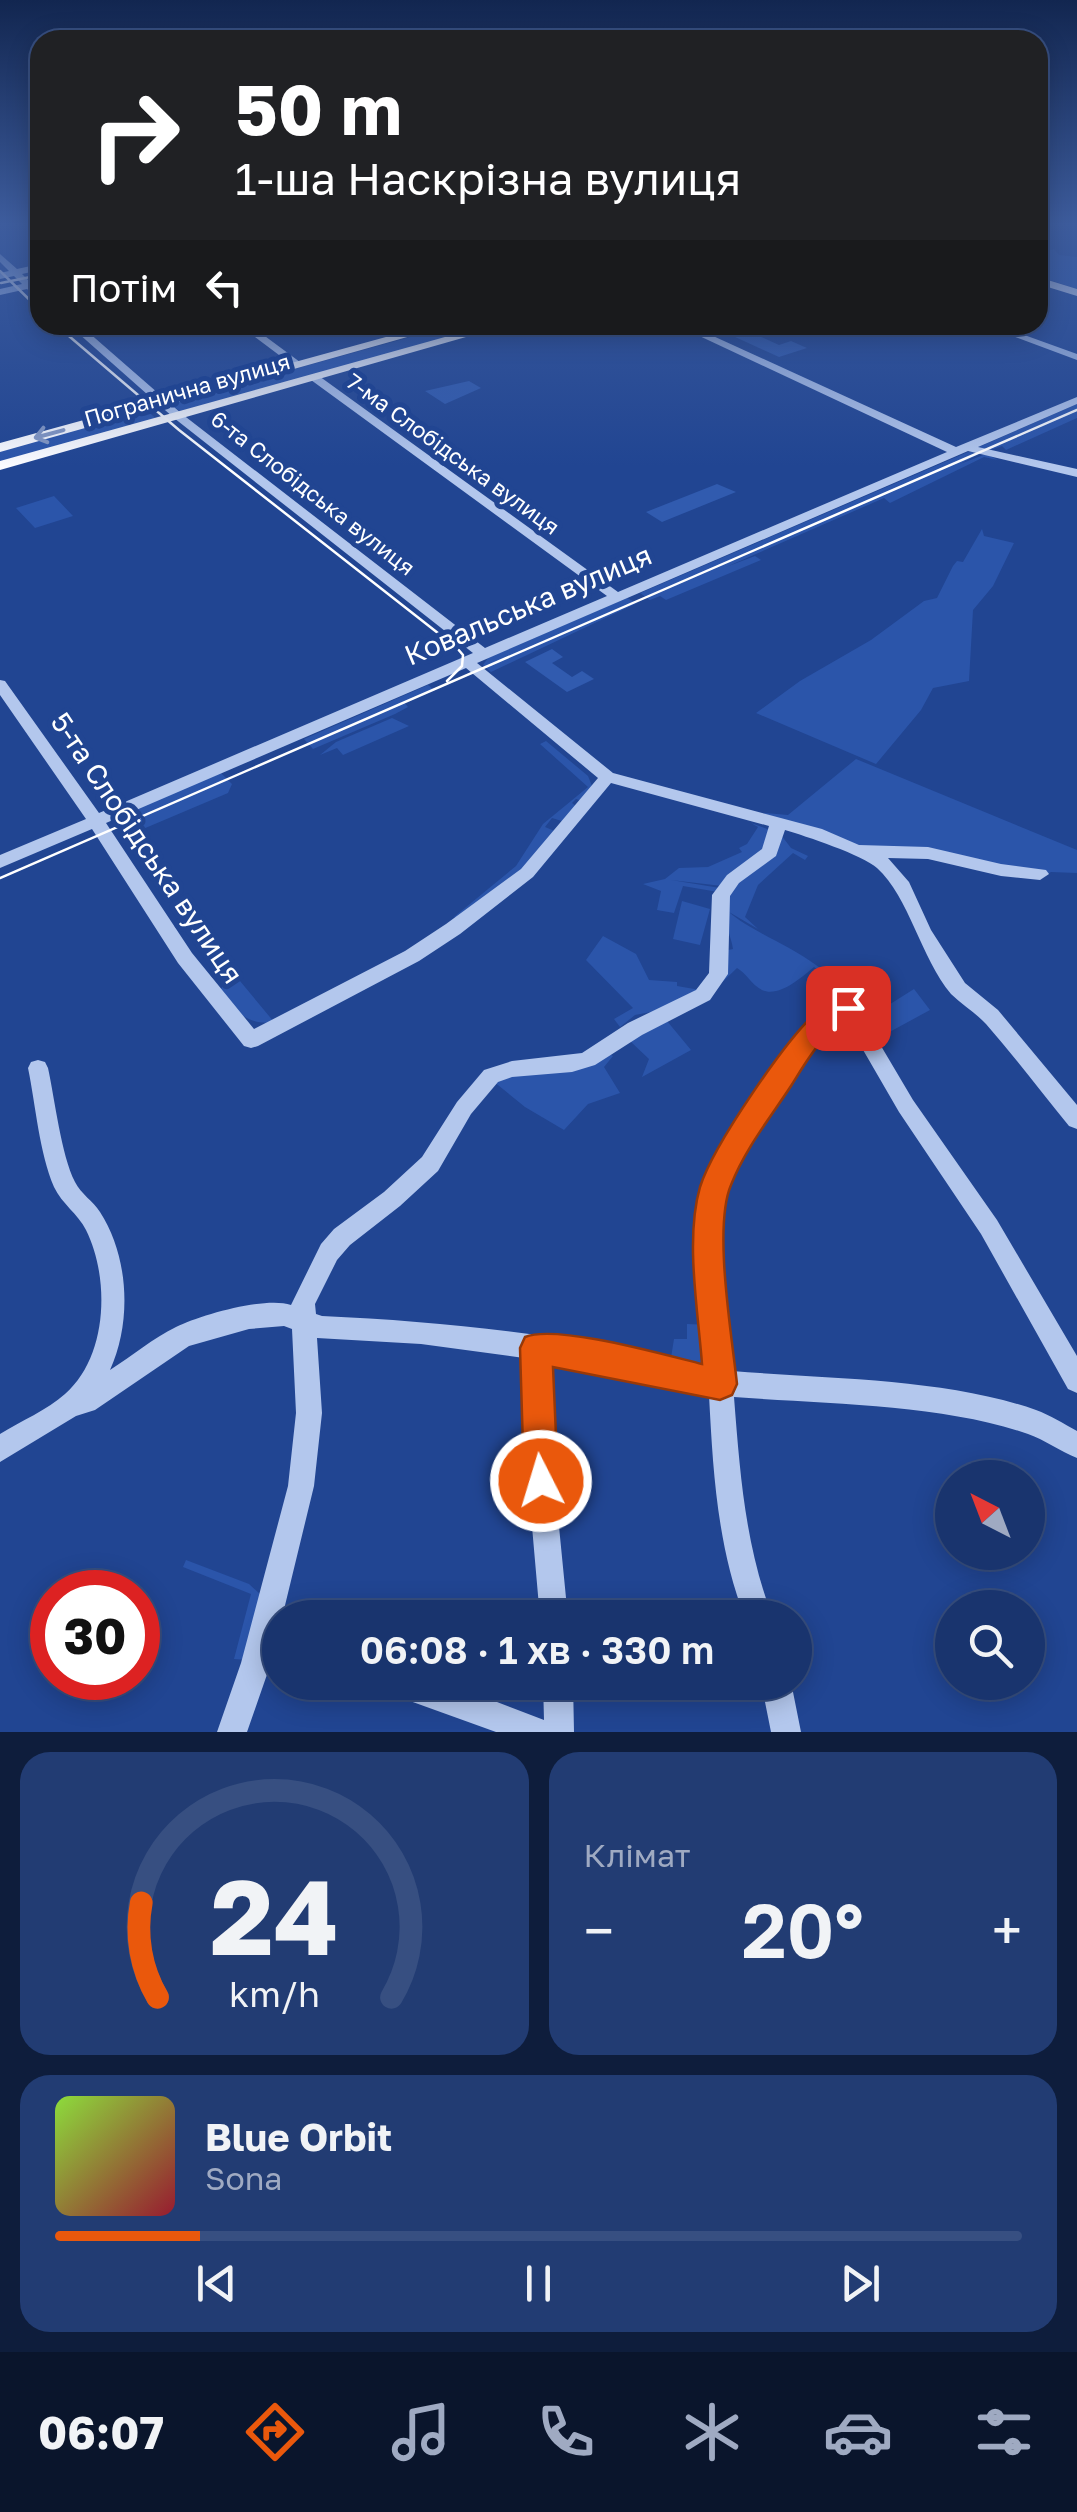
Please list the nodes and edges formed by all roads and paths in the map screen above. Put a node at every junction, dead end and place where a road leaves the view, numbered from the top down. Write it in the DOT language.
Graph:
graph roads {
  1 [pos="85,335"];
  2 [pos="258,335"];
  3 [pos="410,335"];
  4 [pos="467,335"];
  5 [pos="704,335"];
  6 [pos="1016,335"];
  7 [pos="1077,357"];
  8 [pos="300,366"];
  9 [pos="314,378"];
  10 [pos="1077,400"];
  11 [pos="162,403"];
  12 [pos="178,416"];
  13 [pos="0,448"];
  14 [pos="963,450"];
  15 [pos="0,466"];
  16 [pos="1077,473"];
  17 [pos="617,597"];
  18 [pos="483,654"];
  19 [pos="466,661"];
  20 [pos="0,684"];
  21 [pos="606,777"];
  22 [pos="95,821"];
  23 [pos="778,824"];
  24 [pos="866,851"];
  25 [pos="0,862"];
  26 [pos="1040,874"];
  27 [pos="38,1068"];
  28 [pos="1077,1120"];
  29 [pos="304,1322"];
  30 [pos="536,1348"];
  31 [pos="1077,1380"];
  32 [pos="720,1384"];
  33 [pos="71,1404"];
  34 [pos="1077,1445"];
  35 [pos="0,1449"];
  36 [pos="278,1600"];
  37 [pos="552,1600"];
  38 [pos="752,1600"];
  39 [pos="262,1655"];
  40 [pos="453,1700"];
  41 [pos="558,1700"];
  42 [pos="780,1700"];
  43 [pos="232,1732"];
  44 [pos="535,1732"];
  45 [pos="559,1732"];
  46 [pos="786,1732"];
  1 -- 11 [label="street, 6-та Слобідська вулиця"];
  2 -- 8 [label="street"];
  3 -- 8 [label="main road, Погранична вулиця"];
  4 -- 9 [label="main road, Погранична вулиця"];
  5 -- 14 [label="street"];
  6 -- 7 [label="street"];
  8 -- 11 [label="main road, Погранична вулиця"];
  9 -- 12 [label="main road, Погранична вулиця"];
  9 -- 17 [label="street, 7-ма Слобідська вулиця"];
  10 -- 14 [label="street, Ковальська вулиця"];
  11 -- 12 [label="street, 6-та Слобідська вулиця"];
  11 -- 13 [label="main road, Погранична вулиця, one-way"];
  12 -- 15 [label="main road, Погранична вулиця"];
  12 -- 18 [label="street, 6-та Слобідська вулиця"];
  14 -- 16 [label="street"];
  14 -- 17 [label="street, Ковальська вулиця"];
  17 -- 18 [label="street, Ковальська вулиця"];
  18 -- 19 [label="street, Ковальська вулиця"];
  19 -- 21 [label="street"];
  19 -- 22 [label="street, Ковальська вулиця"];
  20 -- 22 [label="street, 5-та Слобідська вулиця"];
  21 -- 22 [label="street, 5-та Слобідська вулиця"];
  21 -- 23 [label="street"];
  22 -- 25 [label="street, Ковальська вулиця"];
  23 -- 24 [label="street"];
  23 -- 29 [label="street"];
  24 -- 26 [label="street"];
  24 -- 28 [label="street"];
  27 -- 33 [label="street"];
  29 -- 30 [label="street"];
  29 -- 33 [label="street"];
  29 -- 36 [label="street"];
  30 -- 32 [label="street"];
  30 -- 37 [label="street"];
  31 -- 32 [label="street"];
  32 -- 34 [label="street"];
  32 -- 38 [label="street"];
  33 -- 35 [label="street"];
  39 -- 43 [label="street"];
  40 -- 44 [label="street"];
  41 -- 45 [label="street"];
  42 -- 46 [label="street"];
}
